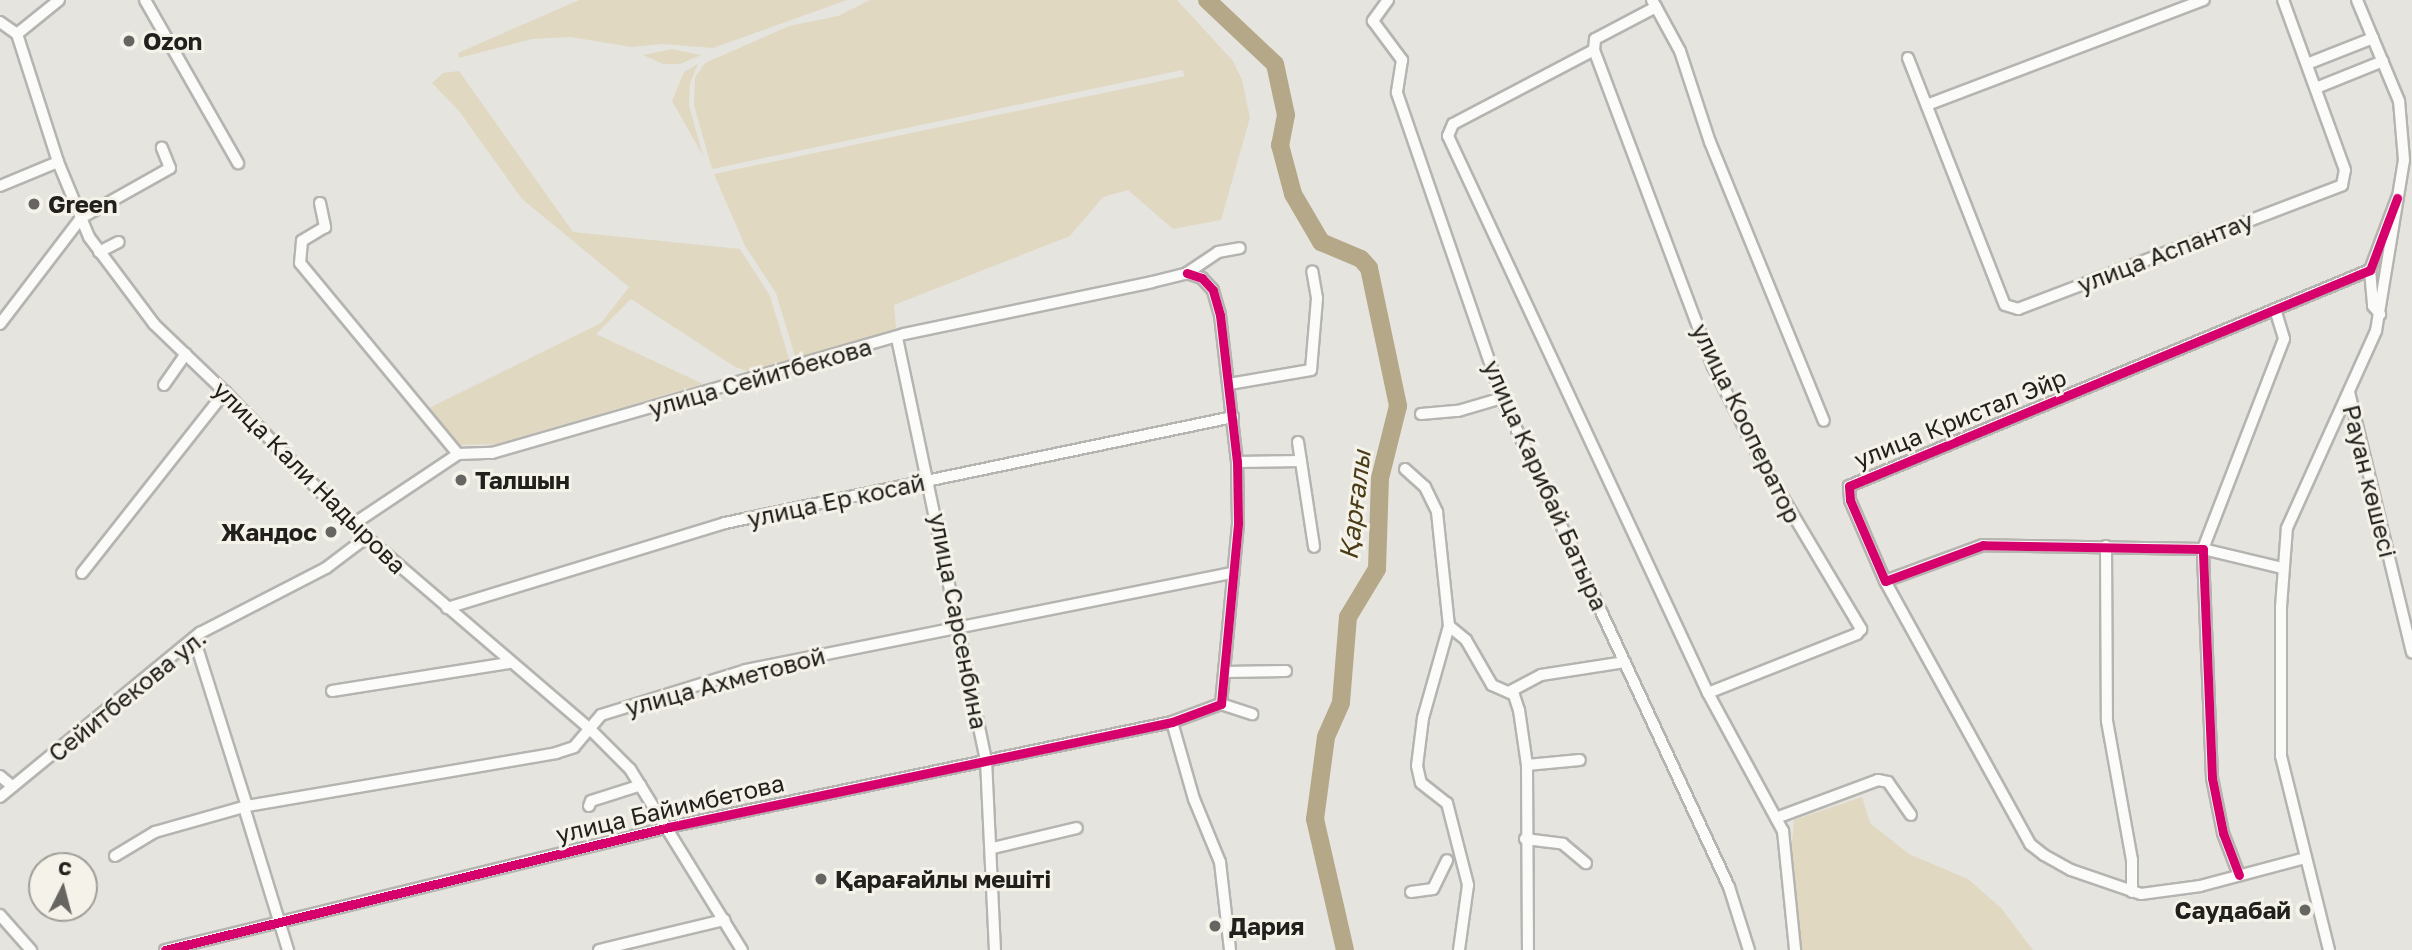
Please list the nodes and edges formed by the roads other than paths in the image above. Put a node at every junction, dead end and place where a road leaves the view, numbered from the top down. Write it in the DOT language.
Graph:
graph roads {
  1 [pos="59,0"];
  2 [pos="145,0"];
  3 [pos="1388,0"];
  4 [pos="2204,0"];
  5 [pos="2283,0"];
  6 [pos="2357,0"];
  7 [pos="1654,3"];
  8 [pos="0,22"];
  9 [pos="17,34"];
  10 [pos="2373,38"];
  11 [pos="1594,50"];
  12 [pos="1909,58"];
  13 [pos="2383,61"];
  14 [pos="2307,64"];
  15 [pos="2316,88"];
  16 [pos="1927,105"];
  17 [pos="2408,141"];
  18 [pos="162,148"];
  19 [pos="58,162"];
  20 [pos="239,163"];
  21 [pos="0,186"];
  22 [pos="2398,198"];
  23 [pos="320,203"];
  24 [pos="81,218"];
  25 [pos="119,242"];
  26 [pos="1240,248"];
  27 [pos="99,252"];
  28 [pos="2370,270"];
  29 [pos="1312,271"];
  30 [pos="1187,273"];
  31 [pos="2274,309"];
  32 [pos="2380,314"];
  33 [pos="0,324"];
  34 [pos="897,338"];
  35 [pos="186,354"];
  36 [pos="1228,383"];
  37 [pos="164,385"];
  38 [pos="226,392"];
  39 [pos="2349,392"];
  40 [pos="1502,398"];
  41 [pos="1421,414"];
  42 [pos="1233,417"];
  43 [pos="1824,421"];
  44 [pos="1298,442"];
  45 [pos="458,454"];
  46 [pos="1301,461"];
  47 [pos="1237,462"];
  48 [pos="1405,469"];
  49 [pos="930,481"];
  50 [pos="352,525"];
  51 [pos="367,537"];
  52 [pos="2106,546"];
  53 [pos="1314,547"];
  54 [pos="2203,550"];
  55 [pos="2282,568"];
  56 [pos="82,573"];
  57 [pos="1233,573"];
  58 [pos="1885,581"];
  59 [pos="447,608"];
  60 [pos="960,626"];
  61 [pos="1449,626"];
  62 [pos="194,638"];
  63 [pos="2412,652"];
  64 [pos="1625,662"];
  65 [pos="509,663"];
  66 [pos="1286,671"];
  67 [pos="1224,672"];
  68 [pos="332,691"];
  69 [pos="1509,692"];
  70 [pos="1708,693"];
  71 [pos="1221,704"];
  72 [pos="1252,714"];
  73 [pos="1172,722"];
  74 [pos="591,730"];
  75 [pos="986,760"];
  76 [pos="1580,760"];
  77 [pos="1527,765"];
  78 [pos="0,776"];
  79 [pos="641,785"];
  80 [pos="12,786"];
  81 [pos="0,797"];
  82 [pos="246,806"];
  83 [pos="589,806"];
  84 [pos="1910,815"];
  85 [pos="1776,818"];
  86 [pos="669,827"];
  87 [pos="1077,828"];
  88 [pos="1525,839"];
  89 [pos="993,848"];
  90 [pos="115,856"];
  91 [pos="2305,858"];
  92 [pos="1460,859"];
  93 [pos="1586,863"];
  94 [pos="2239,875"];
  95 [pos="2132,891"];
  96 [pos="1411,892"];
  97 [pos="0,915"];
  98 [pos="724,919"];
  99 [pos="280,922"];
  100 [pos="31,950"];
  101 [pos="165,950"];
  102 [pos="288,950"];
  103 [pos="599,950"];
  104 [pos="742,950"];
  105 [pos="995,950"];
  106 [pos="1230,950"];
  107 [pos="1459,950"];
  108 [pos="1528,950"];
  109 [pos="1749,950"];
  110 [pos="1795,950"];
  111 [pos="2329,950"];
  1 -- 9 [label="street"];
  2 -- 20 [label="street"];
  3 -- 40 [label="street, улица Карибай Батыра"];
  4 -- 16 [label="street"];
  5 -- 14 [label="street, улица Аспантау"];
  6 -- 10 [label="street"];
  7 -- 11 [label="street"];
  7 -- 43 [label="street"];
  8 -- 9 [label="street"];
  9 -- 19 [label="street, улица Кали Надырова"];
  10 -- 13 [label="street"];
  10 -- 14 [label="street"];
  11 -- 70 [label="street"];
  11 -- 70 [label="street, улица Кооператор"];
  12 -- 16 [label="street, улица Аспантау"];
  13 -- 15 [label="street"];
  13 -- 17 [label="street"];
  14 -- 15 [label="street, улица Аспантау"];
  15 -- 16 [label="street, улица Аспантау"];
  17 -- 22 [label="street"];
  18 -- 24 [label="street"];
  19 -- 21 [label="street"];
  19 -- 24 [label="street, улица Кали Надырова"];
  22 -- 28 [label="street"];
  22 -- 32 [label="street"];
  23 -- 45 [label="street"];
  24 -- 27 [label="street, улица Кали Надырова"];
  24 -- 33 [label="street"];
  25 -- 27 [label="street"];
  26 -- 30 [label="street"];
  27 -- 35 [label="street, улица Кали Надырова"];
  28 -- 31 [label="street, улица Кристал Эйр"];
  28 -- 32 [label="street"];
  29 -- 36 [label="street"];
  30 -- 34 [label="street, улица Сейитбекова"];
  30 -- 36 [label="street"];
  31 -- 54 [label="street"];
  31 -- 58 [label="street, улица Кристал Эйр"];
  32 -- 39 [label="street"];
  34 -- 45 [label="street, улица Сейитбекова"];
  34 -- 49 [label="street, улица Сарсенбина"];
  35 -- 37 [label="street"];
  35 -- 38 [label="street, улица Кали Надырова"];
  36 -- 42 [label="street"];
  38 -- 50 [label="street, улица Кали Надырова"];
  38 -- 56 [label="street"];
  39 -- 55 [label="street"];
  39 -- 63 [label="street, Рауан көшесі"];
  40 -- 41 [label="street"];
  40 -- 64 [label="street, улица Карибай Батыра"];
  42 -- 47 [label="street"];
  42 -- 49 [label="street, улица Ер косай"];
  44 -- 46 [label="street"];
  45 -- 50 [label="street"];
  46 -- 47 [label="street"];
  46 -- 53 [label="street"];
  47 -- 57 [label="street"];
  48 -- 61 [label="street"];
  49 -- 59 [label="street, улица Ер косай"];
  49 -- 60 [label="street, улица Сарсенбина"];
  50 -- 51 [label="street, улица Кали Надырова"];
  51 -- 59 [label="street, улица Кали Надырова"];
  51 -- 62 [label="street, Сейитбекова ул."];
  52 -- 54 [label="street"];
  52 -- 58 [label="street"];
  52 -- 95 [label="street"];
  54 -- 55 [label="street"];
  54 -- 94 [label="street"];
  55 -- 91 [label="street"];
  57 -- 60 [label="street, улица Ахметовой"];
  57 -- 67 [label="street"];
  58 -- 95 [label="street, улица Кристал Эйр"];
  59 -- 65 [label="street, улица Кали Надырова"];
  60 -- 74 [label="street, улица Ахметовой"];
  60 -- 75 [label="street, улица Сарсенбина"];
  61 -- 69 [label="street"];
  61 -- 92 [label="street"];
  62 -- 80 [label="street, Сейитбекова ул."];
  62 -- 82 [label="street"];
  64 -- 69 [label="street"];
  64 -- 109 [label="street, улица Карибай Батыра"];
  65 -- 68 [label="street"];
  65 -- 74 [label="street, улица Кали Надырова"];
  66 -- 67 [label="street"];
  67 -- 71 [label="street"];
  69 -- 77 [label="street"];
  70 -- 85 [label="street"];
  71 -- 72 [label="street"];
  71 -- 73 [label="street, улица Байимбетова"];
  73 -- 75 [label="street, улица Байимбетова"];
  73 -- 106 [label="street"];
  74 -- 79 [label="street, улица Кали Надырова"];
  74 -- 82 [label="street, улица Ахметовой"];
  75 -- 86 [label="street, улица Байимбетова"];
  75 -- 89 [label="street, улица Сарсенбина"];
  76 -- 77 [label="street"];
  77 -- 88 [label="street"];
  78 -- 80 [label="street"];
  79 -- 83 [label="street"];
  79 -- 86 [label="street, улица Кали Надырова"];
  80 -- 81 [label="street, Сейитбекова ул."];
  82 -- 90 [label="street, улица Ахметовой"];
  82 -- 99 [label="street"];
  84 -- 85 [label="street"];
  85 -- 110 [label="street"];
  86 -- 98 [label="street, улица Кали Надырова"];
  86 -- 99 [label="street, улица Байимбетова"];
  87 -- 89 [label="street"];
  88 -- 93 [label="street"];
  88 -- 108 [label="street"];
  89 -- 105 [label="street, улица Сарсенбина"];
  91 -- 94 [label="street, улица Кристал Эйр"];
  91 -- 111 [label="street"];
  92 -- 96 [label="street"];
  92 -- 107 [label="street"];
  94 -- 95 [label="street, улица Кристал Эйр"];
  97 -- 100 [label="street"];
  98 -- 103 [label="street"];
  98 -- 104 [label="street, улица Кали Надырова"];
  99 -- 101 [label="street, улица Байимбетова"];
  99 -- 102 [label="street"];
}
